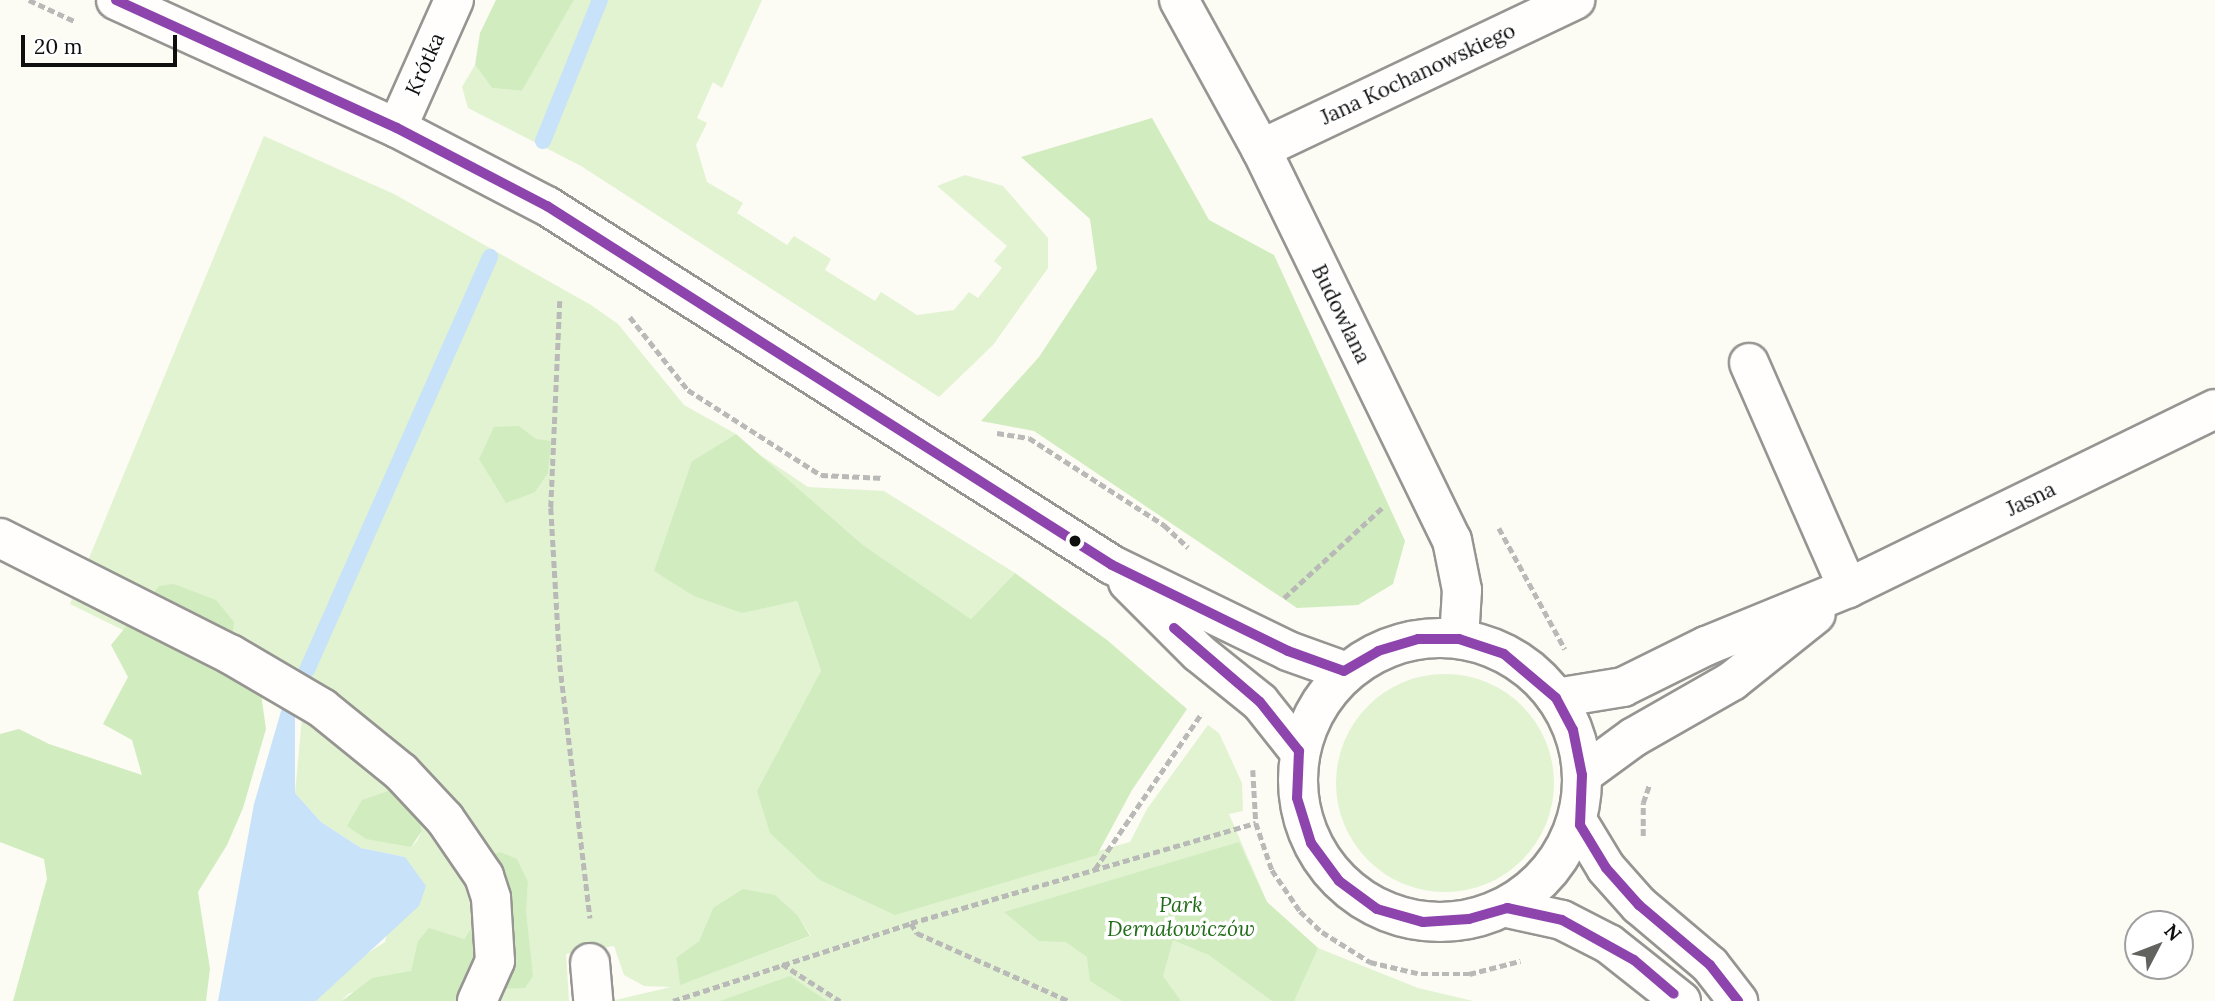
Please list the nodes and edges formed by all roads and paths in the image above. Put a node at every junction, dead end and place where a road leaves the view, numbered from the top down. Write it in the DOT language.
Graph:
graph roads {
  1 [pos="116,0"];
  2 [pos="454,0"];
  3 [pos="1180,0"];
  4 [pos="1575,0"];
  5 [pos="397,128"];
  6 [pos="1262,149"];
  7 [pos="560,301"];
  8 [pos="622,306"];
  9 [pos="1749,363"];
  10 [pos="2215,409"];
  11 [pos="893,478"];
  12 [pos="0,538"];
  13 [pos="1112,565"];
  14 [pos="1847,588"];
  15 [pos="1460,639"];
  16 [pos="1344,671"];
  17 [pos="1556,698"];
  18 [pos="1207,707"];
  19 [pos="1299,751"];
  20 [pos="1253,758"];
  21 [pos="1582,775"];
  22 [pos="1654,777"];
  23 [pos="1256,823"];
  24 [pos="1580,825"];
  25 [pos="1646,848"];
  26 [pos="1095,869"];
  27 [pos="1507,908"];
  28 [pos="911,923"];
  29 [pos="1530,958"];
  30 [pos="590,963"];
  31 [pos="782,964"];
  32 [pos="477,1001"];
  33 [pos="593,1001"];
  34 [pos="673,1001"];
  35 [pos="840,1001"];
  36 [pos="1069,1001"];
  37 [pos="1681,1001"];
  38 [pos="1738,1001"];
  1 -- 5 [label="street"];
  2 -- 5 [label="street, Krótka"];
  3 -- 6 [label="street, Budowlana"];
  4 -- 6 [label="street, Jana Kochanowskiego"];
  5 -- 13 [label="street"];
  6 -- 15 [label="street, Budowlana"];
  7 -- 30 [label="path"];
  8 -- 11 [label="path"];
  9 -- 14 [label="street"];
  10 -- 14 [label="street, Jasna"];
  12 -- 32 [label="street"];
  13 -- 16 [label="street"];
  13 -- 19 [label="street"];
  14 -- 17 [label="street, Jasna"];
  14 -- 21 [label="street, Jasna"];
  15 -- 16 [label="street"];
  15 -- 17 [label="street"];
  16 -- 19 [label="street"];
  17 -- 21 [label="street"];
  18 -- 26 [label="path"];
  19 -- 27 [label="street"];
  20 -- 23 [label="path"];
  21 -- 24 [label="street"];
  22 -- 25 [label="path"];
  23 -- 26 [label="path"];
  23 -- 29 [label="path"];
  24 -- 27 [label="street"];
  24 -- 38 [label="street"];
  26 -- 28 [label="path"];
  27 -- 37 [label="street"];
  28 -- 31 [label="path"];
  28 -- 36 [label="path"];
  30 -- 33 [label="street"];
  31 -- 34 [label="path"];
  31 -- 35 [label="path"];
}
